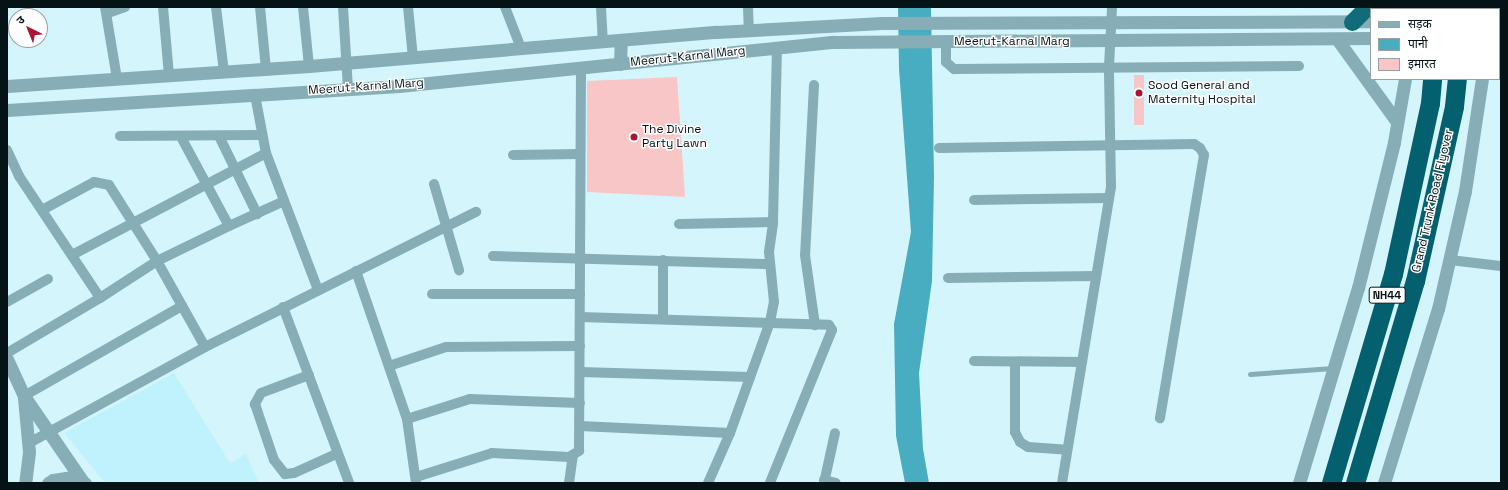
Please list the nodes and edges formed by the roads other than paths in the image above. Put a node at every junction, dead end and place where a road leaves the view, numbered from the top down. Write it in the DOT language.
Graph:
graph roads {
  1 [pos="125,7"];
  2 [pos="163,7"];
  3 [pos="216,7"];
  4 [pos="260,7"];
  5 [pos="303,7"];
  6 [pos="344,7"];
  7 [pos="408,7"];
  8 [pos="506,7"];
  9 [pos="601,7"];
  10 [pos="748,7"];
  11 [pos="1112,7"];
  12 [pos="1368,7"];
  13 [pos="106,10"];
  14 [pos="1370,21"];
  15 [pos="1297,22"];
  16 [pos="1352,22"];
  17 [pos="1112,23"];
  18 [pos="749,30"];
  19 [pos="1370,38"];
  20 [pos="1337,39"];
  21 [pos="621,40"];
  22 [pos="1296,40"];
  23 [pos="603,42"];
  24 [pos="943,42"];
  25 [pos="1111,42"];
  26 [pos="521,48"];
  27 [pos="777,48"];
  28 [pos="413,58"];
  29 [pos="348,63"];
  30 [pos="620,64"];
  31 [pos="309,66"];
  32 [pos="1299,66"];
  33 [pos="1109,67"];
  34 [pos="581,68"];
  35 [pos="266,69"];
  36 [pos="224,72"];
  37 [pos="169,75"];
  38 [pos="117,79"];
  39 [pos="1405,80"];
  40 [pos="1432,80"];
  41 [pos="1457,80"];
  42 [pos="1482,80"];
  43 [pos="814,85"];
  44 [pos="7,86"];
  45 [pos="348,89"];
  46 [pos="255,95"];
  47 [pos="7,110"];
  48 [pos="1398,122"];
  49 [pos="262,135"];
  50 [pos="120,136"];
  51 [pos="219,136"];
  52 [pos="181,137"];
  53 [pos="1112,145"];
  54 [pos="939,148"];
  55 [pos="7,150"];
  56 [pos="266,153"];
  57 [pos="580,154"];
  58 [pos="514,155"];
  59 [pos="235,169"];
  60 [pos="434,184"];
  61 [pos="206,185"];
  62 [pos="1108,198"];
  63 [pos="974,200"];
  64 [pos="284,201"];
  65 [pos="42,210"];
  66 [pos="476,212"];
  67 [pos="257,214"];
  68 [pos="773,222"];
  69 [pos="133,224"];
  70 [pos="679,224"];
  71 [pos="229,226"];
  72 [pos="447,227"];
  73 [pos="72,255"];
  74 [pos="493,256"];
  75 [pos="580,258"];
  76 [pos="663,260"];
  77 [pos="1450,260"];
  78 [pos="156,261"];
  79 [pos="770,264"];
  80 [pos="1501,266"];
  81 [pos="459,270"];
  82 [pos="356,271"];
  83 [pos="1096,276"];
  84 [pos="948,278"];
  85 [pos="48,279"];
  86 [pos="318,290"];
  87 [pos="432,294"];
  88 [pos="580,294"];
  89 [pos="100,298"];
  90 [pos="7,302"];
  91 [pos="182,306"];
  92 [pos="283,307"];
  93 [pos="580,317"];
  94 [pos="663,319"];
  95 [pos="770,322"];
  96 [pos="816,325"];
  97 [pos="580,346"];
  98 [pos="205,347"];
  99 [pos="7,353"];
  100 [pos="7,359"];
  101 [pos="974,361"];
  102 [pos="1082,362"];
  103 [pos="1015,363"];
  104 [pos="389,366"];
  105 [pos="1334,368"];
  106 [pos="580,372"];
  107 [pos="1250,374"];
  108 [pos="310,375"];
  109 [pos="750,377"];
  110 [pos="24,396"];
  111 [pos="580,402"];
  112 [pos="1160,418"];
  113 [pos="407,419"];
  114 [pos="580,426"];
  115 [pos="50,431"];
  116 [pos="835,432"];
  117 [pos="730,433"];
  118 [pos="29,443"];
  119 [pos="1067,450"];
  120 [pos="336,454"];
  121 [pos="573,456"];
  122 [pos="416,480"];
  123 [pos="84,482"];
  124 [pos="824,482"];
  125 [pos="25,483"];
  126 [pos="48,483"];
  127 [pos="349,483"];
  128 [pos="569,483"];
  129 [pos="708,483"];
  130 [pos="770,483"];
  131 [pos="836,483"];
  132 [pos="1062,483"];
  133 [pos="1299,483"];
  134 [pos="1331,483"];
  135 [pos="1355,483"];
  136 [pos="1384,483"];
  1 -- 13 [label="street"];
  2 -- 37 [label="street"];
  3 -- 36 [label="street"];
  4 -- 35 [label="street"];
  5 -- 31 [label="street"];
  6 -- 29 [label="street"];
  7 -- 28 [label="street"];
  8 -- 26 [label="street"];
  9 -- 23 [label="street"];
  10 -- 18 [label="street"];
  11 -- 17 [label="street"];
  12 -- 16 [label="highway"];
  13 -- 38 [label="street"];
  14 -- 16 [label="street, Meerut-Karnal Marg"];
  15 -- 16 [label="street, Meerut-Karnal Marg"];
  15 -- 17 [label="street, Meerut-Karnal Marg"];
  15 -- 22 [label="street"];
  17 -- 18 [label="street, Meerut-Karnal Marg"];
  17 -- 25 [label="street"];
  18 -- 21 [label="street, Meerut-Karnal Marg"];
  19 -- 20 [label="street, Meerut-Karnal Marg"];
  20 -- 22 [label="street, Meerut-Karnal Marg"];
  20 -- 48 [label="street"];
  21 -- 23 [label="street, Meerut-Karnal Marg"];
  21 -- 30 [label="street"];
  22 -- 25 [label="street, Meerut-Karnal Marg"];
  23 -- 26 [label="street, Meerut-Karnal Marg"];
  24 -- 25 [label="street, Meerut-Karnal Marg"];
  24 -- 27 [label="street, Meerut-Karnal Marg"];
  24 -- 33 [label="street"];
  25 -- 33 [label="street"];
  26 -- 28 [label="street, Meerut-Karnal Marg"];
  27 -- 30 [label="street, Meerut-Karnal Marg"];
  27 -- 68 [label="street"];
  28 -- 29 [label="street, Meerut-Karnal Marg"];
  29 -- 31 [label="street, Meerut-Karnal Marg"];
  29 -- 45 [label="street"];
  30 -- 34 [label="street, Meerut-Karnal Marg"];
  31 -- 35 [label="street, Meerut-Karnal Marg"];
  32 -- 33 [label="street"];
  33 -- 53 [label="street"];
  34 -- 45 [label="street, Meerut-Karnal Marg"];
  34 -- 57 [label="street"];
  35 -- 36 [label="street, Meerut-Karnal Marg"];
  36 -- 37 [label="street, Meerut-Karnal Marg"];
  37 -- 38 [label="street, Meerut-Karnal Marg"];
  38 -- 44 [label="street, Meerut-Karnal Marg"];
  39 -- 48 [label="street"];
  40 -- 134 [label="highway, Grand Trunk Road Flyover / NH44"];
  41 -- 135 [label="highway, Grand Trunk Road Flyover / NH44"];
  42 -- 77 [label="street"];
  43 -- 96 [label="street"];
  45 -- 46 [label="street, Meerut-Karnal Marg"];
  46 -- 47 [label="street, Meerut-Karnal Marg"];
  46 -- 49 [label="street"];
  48 -- 105 [label="street"];
  49 -- 51 [label="street"];
  49 -- 56 [label="street"];
  50 -- 52 [label="street"];
  51 -- 52 [label="street"];
  51 -- 59 [label="street"];
  52 -- 61 [label="street"];
  53 -- 54 [label="street"];
  53 -- 62 [label="street"];
  53 -- 112 [label="street"];
  55 -- 65 [label="street"];
  56 -- 59 [label="street"];
  56 -- 64 [label="street"];
  57 -- 58 [label="street"];
  57 -- 75 [label="street"];
  59 -- 61 [label="street"];
  59 -- 67 [label="street"];
  60 -- 72 [label="street"];
  61 -- 69 [label="street"];
  61 -- 71 [label="street"];
  62 -- 63 [label="street"];
  62 -- 83 [label="street"];
  64 -- 67 [label="street"];
  64 -- 86 [label="street"];
  65 -- 69 [label="street"];
  65 -- 73 [label="street"];
  66 -- 72 [label="street"];
  67 -- 71 [label="street"];
  68 -- 70 [label="street"];
  68 -- 79 [label="street"];
  69 -- 73 [label="street"];
  69 -- 78 [label="street"];
  71 -- 78 [label="street"];
  72 -- 81 [label="street"];
  72 -- 82 [label="street"];
  73 -- 89 [label="street"];
  74 -- 75 [label="street"];
  75 -- 76 [label="street"];
  75 -- 88 [label="street"];
  76 -- 79 [label="street"];
  76 -- 94 [label="street"];
  77 -- 80 [label="street"];
  77 -- 136 [label="street"];
  78 -- 89 [label="street"];
  78 -- 91 [label="street"];
  79 -- 95 [label="street"];
  82 -- 86 [label="street"];
  82 -- 104 [label="street"];
  83 -- 84 [label="street"];
  83 -- 102 [label="street"];
  85 -- 90 [label="street"];
  86 -- 92 [label="street"];
  87 -- 88 [label="street"];
  88 -- 93 [label="street"];
  89 -- 99 [label="street"];
  91 -- 98 [label="street"];
  91 -- 110 [label="street"];
  92 -- 98 [label="street"];
  92 -- 108 [label="street"];
  93 -- 94 [label="street"];
  93 -- 97 [label="street"];
  94 -- 95 [label="street"];
  95 -- 96 [label="street"];
  95 -- 109 [label="street"];
  96 -- 130 [label="street"];
  97 -- 104 [label="street"];
  97 -- 106 [label="street"];
  98 -- 115 [label="street"];
  100 -- 110 [label="street"];
  101 -- 103 [label="street"];
  102 -- 103 [label="street"];
  102 -- 119 [label="street"];
  103 -- 119 [label="street"];
  104 -- 113 [label="street"];
  105 -- 107 [label="lane"];
  105 -- 133 [label="street"];
  106 -- 109 [label="street"];
  106 -- 111 [label="street"];
  108 -- 120 [label="street"];
  108 -- 120 [label="street"];
  109 -- 117 [label="street"];
  110 -- 115 [label="street"];
  110 -- 118 [label="street"];
  111 -- 113 [label="street"];
  111 -- 114 [label="street"];
  113 -- 122 [label="street"];
  114 -- 117 [label="street"];
  114 -- 121 [label="street"];
  115 -- 118 [label="street"];
  115 -- 123 [label="street"];
  116 -- 124 [label="street"];
  117 -- 129 [label="street"];
  118 -- 125 [label="street"];
  119 -- 132 [label="street"];
  120 -- 127 [label="street"];
  121 -- 122 [label="street"];
  121 -- 128 [label="street"];
  123 -- 126 [label="street"];
  124 -- 131 [label="street"];
}
